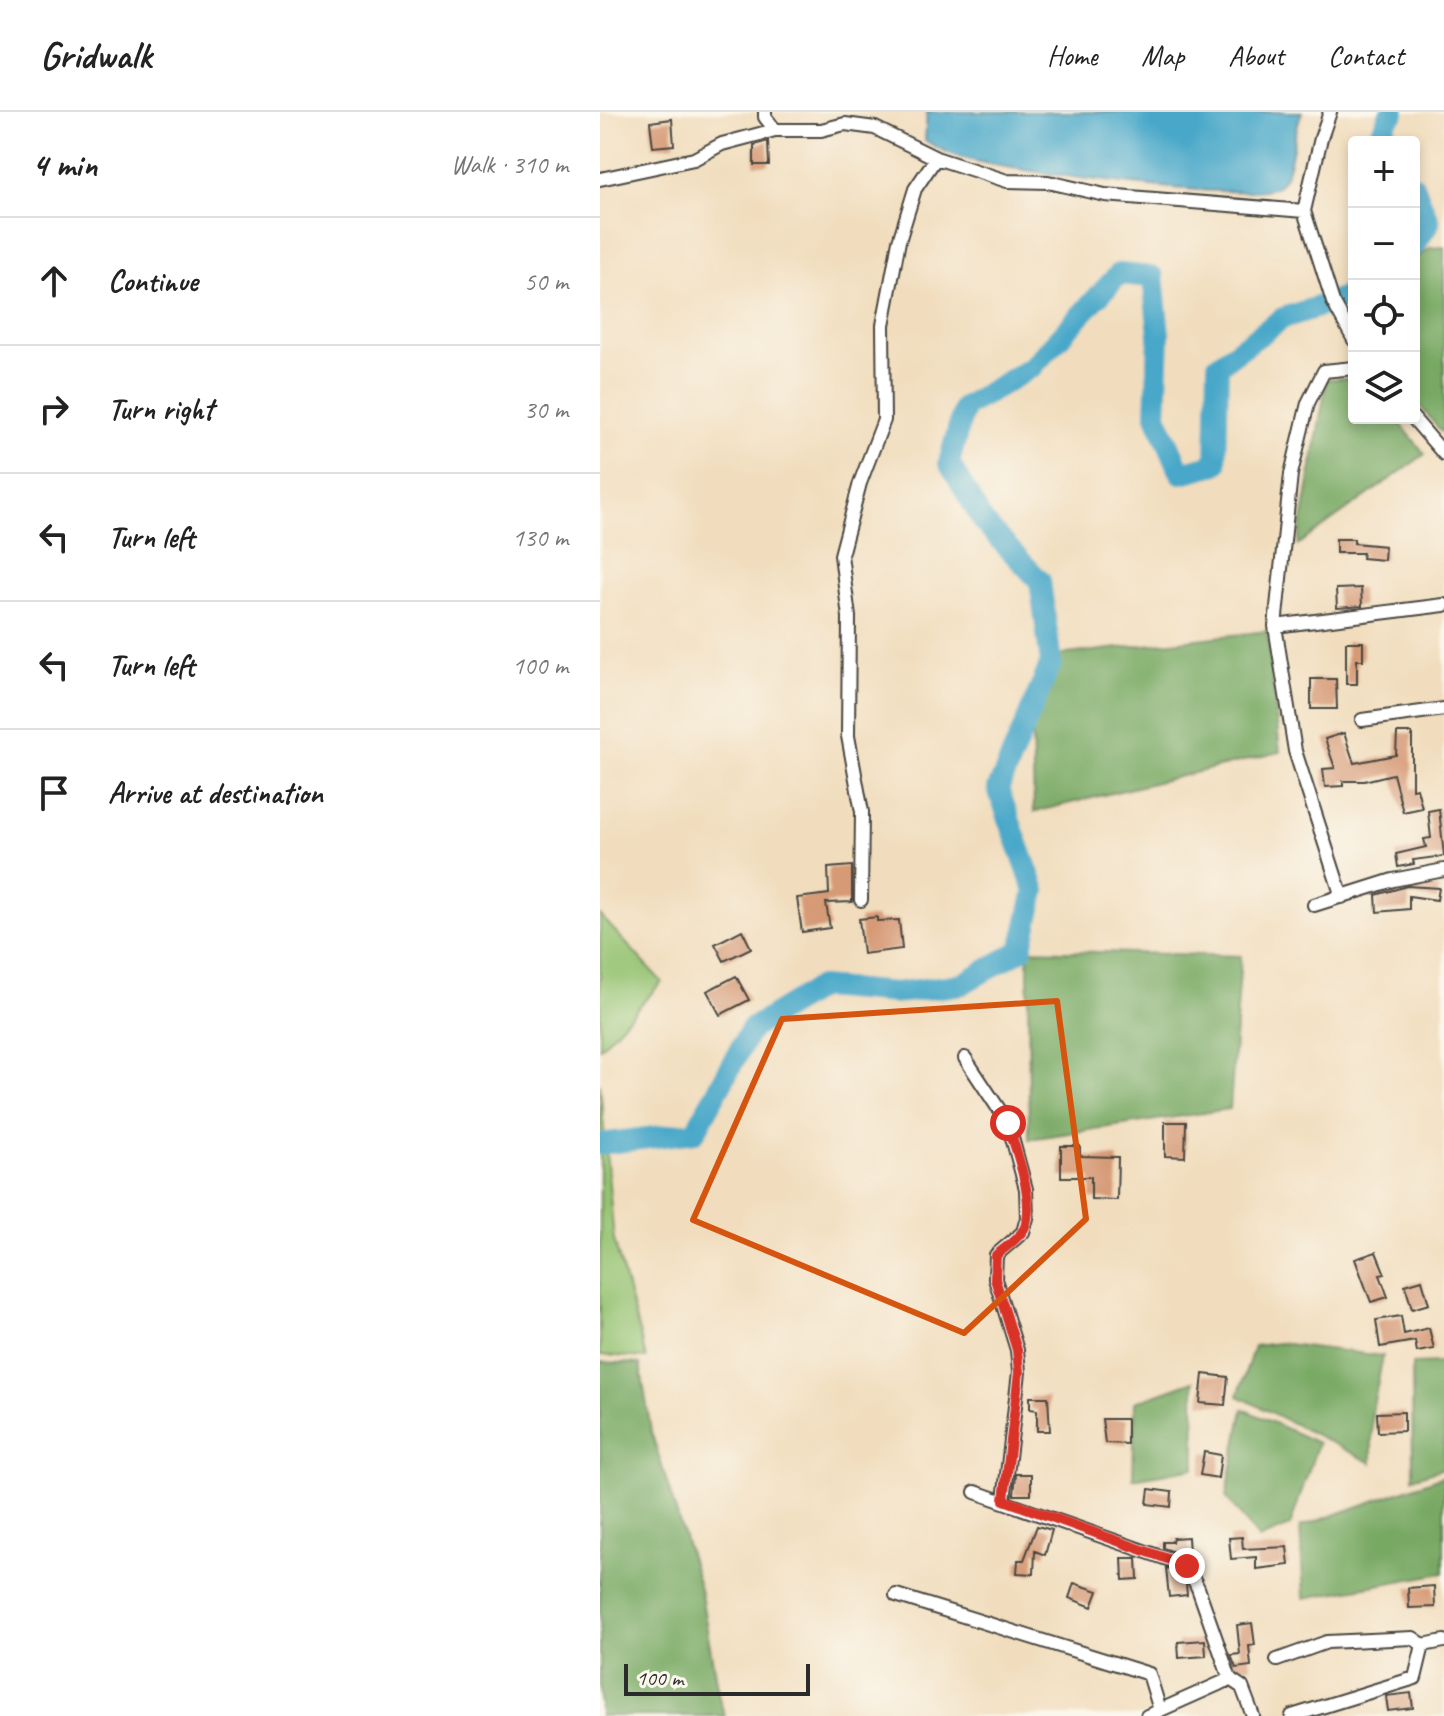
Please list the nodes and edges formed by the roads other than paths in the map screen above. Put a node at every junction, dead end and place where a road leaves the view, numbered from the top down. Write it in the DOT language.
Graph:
graph roads {
  1 [pos="765,112"];
  2 [pos="1330,112"];
  3 [pos="775,130"];
  4 [pos="936,158"];
  5 [pos="600,179"];
  6 [pos="1304,211"];
  7 [pos="1348,329"];
  8 [pos="1348,369"];
  9 [pos="1419,424"];
  10 [pos="1442,448"];
  11 [pos="1444,605"];
  12 [pos="1275,626"];
  13 [pos="1444,709"];
  14 [pos="1362,720"];
  15 [pos="1444,870"];
  16 [pos="1342,897"];
  17 [pos="861,900"];
  18 [pos="1314,905"];
  19 [pos="965,1058"];
  20 [pos="975,1492"];
  21 [pos="1004,1500"];
  22 [pos="896,1595"];
  23 [pos="1444,1641"];
  24 [pos="1423,1645"];
  25 [pos="1277,1660"];
  26 [pos="1230,1679"];
  27 [pos="1160,1710"];
  28 [pos="1325,1711"];
  29 [pos="1147,1716"];
  30 [pos="1253,1716"];
  31 [pos="1292,1716"];
  1 -- 3 [label="street"];
  2 -- 6 [label="street"];
  3 -- 4 [label="street"];
  3 -- 5 [label="street"];
  4 -- 6 [label="street"];
  4 -- 17 [label="street"];
  6 -- 7 [label="street"];
  8 -- 12 [label="street"];
  9 -- 10 [label="street"];
  11 -- 12 [label="street"];
  12 -- 16 [label="street"];
  13 -- 14 [label="street"];
  15 -- 16 [label="street"];
  16 -- 18 [label="street"];
  19 -- 21 [label="street"];
  20 -- 21 [label="street"];
  21 -- 26 [label="street"];
  22 -- 27 [label="street"];
  23 -- 24 [label="street"];
  24 -- 25 [label="street"];
  24 -- 28 [label="street"];
  26 -- 27 [label="street"];
  26 -- 30 [label="street"];
  27 -- 29 [label="street"];
  28 -- 31 [label="street"];
}
